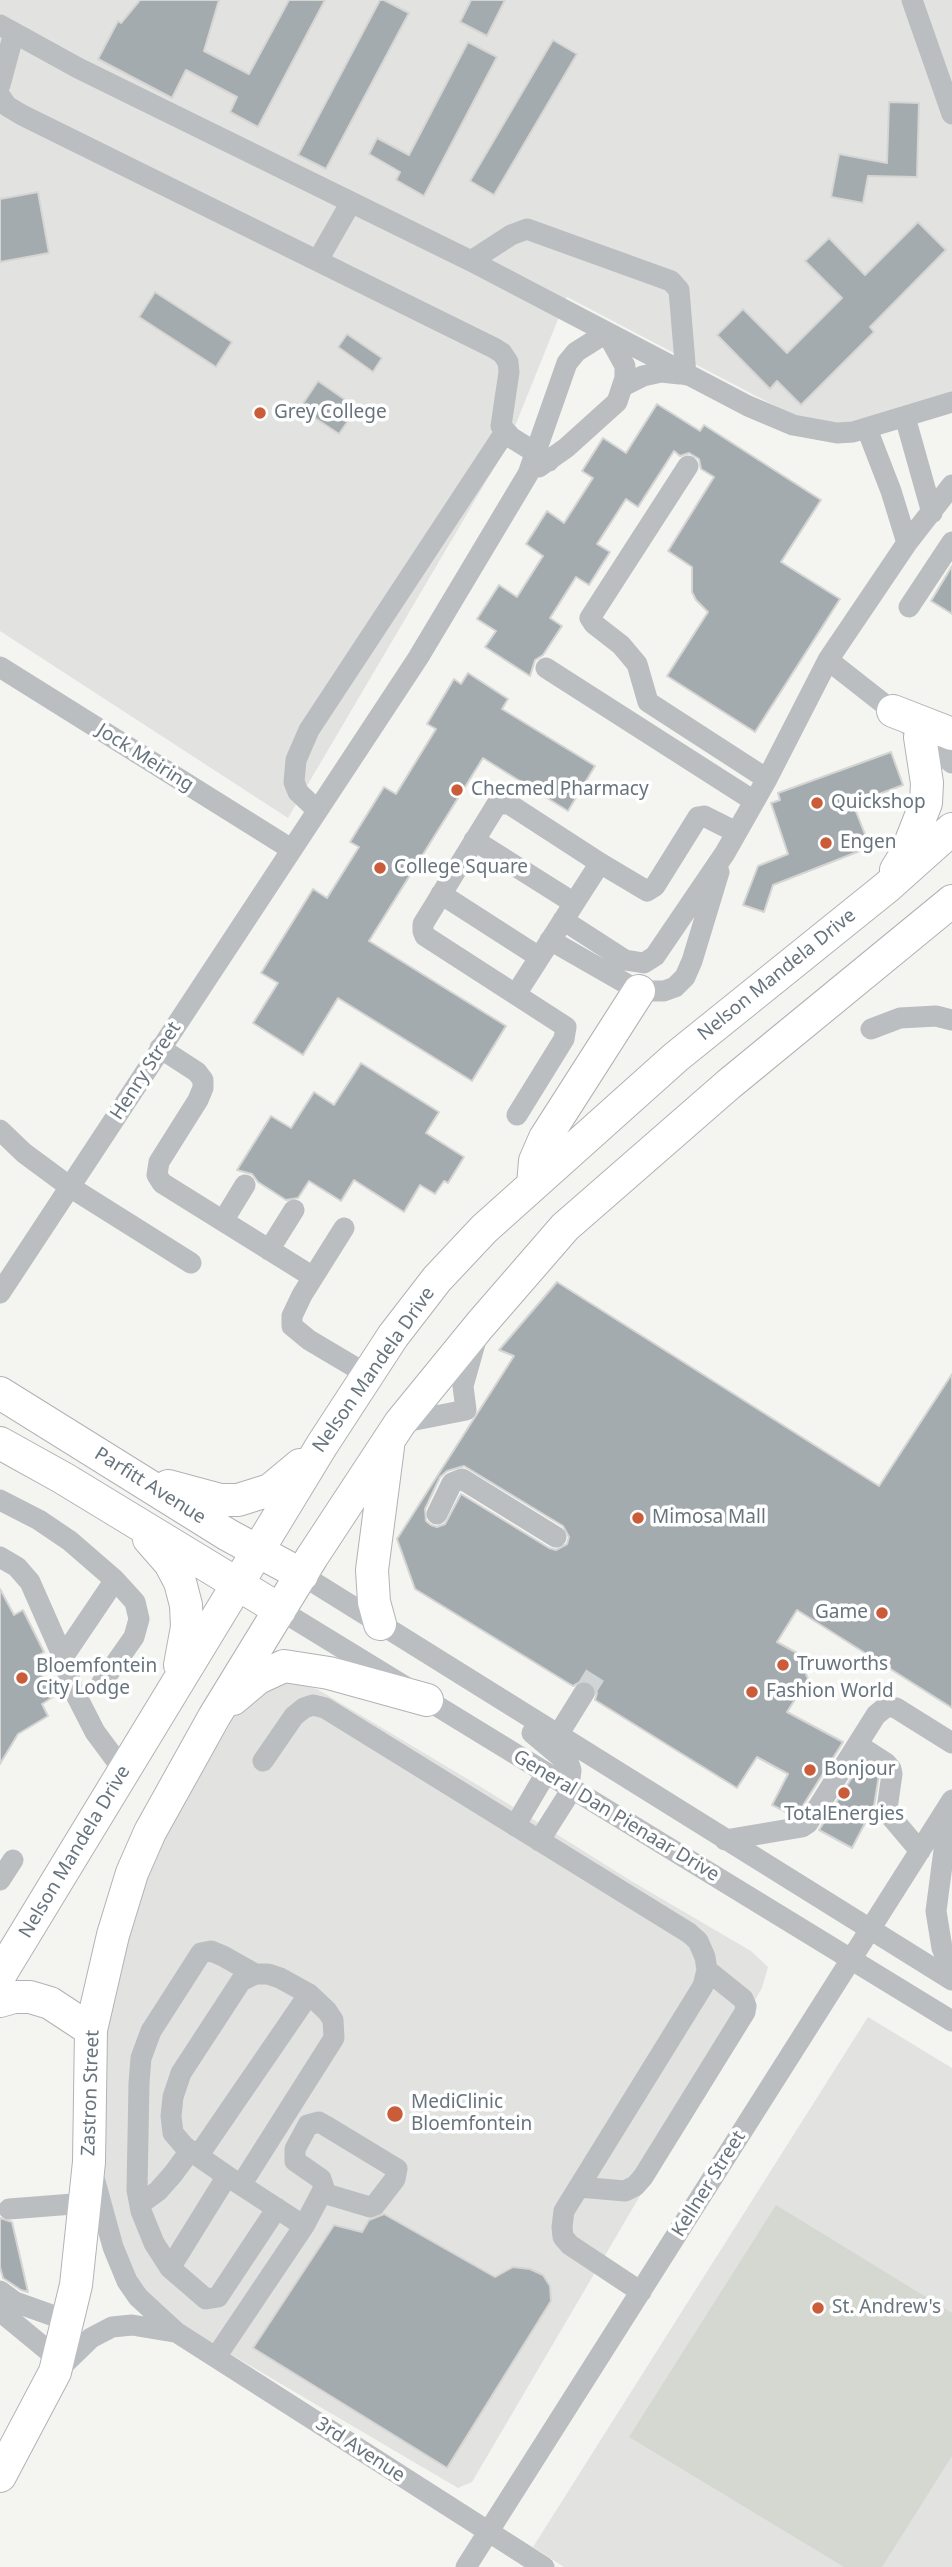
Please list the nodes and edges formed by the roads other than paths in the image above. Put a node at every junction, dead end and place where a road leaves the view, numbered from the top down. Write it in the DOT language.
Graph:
graph roads {
  1 [pos="912,0"];
  2 [pos="7,29"];
  3 [pos="0,85"];
  4 [pos="0,96"];
  5 [pos="952,114"];
  6 [pos="350,204"];
  7 [pos="318,260"];
  8 [pos="471,261"];
  9 [pos="607,333"];
  10 [pos="686,375"];
  11 [pos="623,386"];
  12 [pos="952,402"];
  13 [pos="905,417"];
  14 [pos="867,429"];
  15 [pos="505,432"];
  16 [pos="542,457"];
  17 [pos="688,466"];
  18 [pos="952,485"];
  19 [pos="932,513"];
  20 [pos="952,541"];
  21 [pos="907,543"];
  22 [pos="876,586"];
  23 [pos="828,660"];
  24 [pos="0,667"];
  25 [pos="546,668"];
  26 [pos="893,711"];
  27 [pos="952,734"];
  28 [pos="920,737"];
  29 [pos="952,763"];
  30 [pos="767,779"];
  31 [pos="754,801"];
  32 [pos="317,810"];
  33 [pos="952,828"];
  34 [pos="736,832"];
  35 [pos="474,840"];
  36 [pos="291,849"];
  37 [pos="725,853"];
  38 [pos="600,863"];
  39 [pos="887,887"];
  40 [pos="441,894"];
  41 [pos="952,901"];
  42 [pos="569,911"];
  43 [pos="545,948"];
  44 [pos="641,977"];
  45 [pos="516,994"];
  46 [pos="952,1020"];
  47 [pos="872,1029"];
  48 [pos="160,1048"];
  49 [pos="517,1115"];
  50 [pos="0,1130"];
  51 [pos="246,1185"];
  52 [pos="533,1185"];
  53 [pos="70,1187"];
  54 [pos="294,1210"];
  55 [pos="223,1221"];
  56 [pos="344,1228"];
  57 [pos="269,1250"];
  58 [pos="191,1263"];
  59 [pos="313,1277"];
  60 [pos="0,1293"];
  61 [pos="480,1325"];
  62 [pos="368,1375"];
  63 [pos="0,1393"];
  64 [pos="395,1431"];
  65 [pos="0,1443"];
  66 [pos="322,1445"];
  67 [pos="0,1463"];
  68 [pos="63,1478"];
  69 [pos="140,1479"];
  70 [pos="0,1500"];
  71 [pos="437,1514"];
  72 [pos="125,1517"];
  73 [pos="556,1538"];
  74 [pos="257,1551"];
  75 [pos="0,1557"];
  76 [pos="302,1575"];
  77 [pos="115,1580"];
  78 [pos="236,1584"];
  79 [pos="280,1610"];
  80 [pos="380,1624"];
  81 [pos="62,1657"];
  82 [pos="472,1681"];
  83 [pos="101,1684"];
  84 [pos="176,1684"];
  85 [pos="584,1693"];
  86 [pos="427,1700"];
  87 [pos="214,1717"];
  88 [pos="558,1735"];
  89 [pos="952,1742"];
  90 [pos="858,1745"];
  91 [pos="263,1761"];
  92 [pos="124,1771"];
  93 [pos="546,1773"];
  94 [pos="570,1788"];
  95 [pos="951,1802"];
  96 [pos="515,1826"];
  97 [pos="725,1840"];
  98 [pos="539,1841"];
  99 [pos="920,1851"];
  100 [pos="13,1860"];
  101 [pos="0,1880"];
  102 [pos="870,1930"];
  103 [pos="851,1959"];
  104 [pos="707,1970"];
  105 [pos="952,1972"];
  106 [pos="255,1974"];
  107 [pos="0,1975"];
  108 [pos="952,1980"];
  109 [pos="309,1994"];
  110 [pos="0,2001"];
  111 [pos="952,2021"];
  112 [pos="91,2030"];
  113 [pos="194,2153"];
  114 [pos="89,2162"];
  115 [pos="234,2180"];
  116 [pos="579,2187"];
  117 [pos="323,2193"];
  118 [pos="86,2203"];
  119 [pos="140,2204"];
  120 [pos="277,2208"];
  121 [pos="9,2209"];
  122 [pos="304,2226"];
  123 [pos="170,2268"];
  124 [pos="0,2291"];
  125 [pos="641,2292"];
  126 [pos="0,2311"];
  127 [pos="68,2321"];
  128 [pos="176,2332"];
  129 [pos="216,2357"];
  130 [pos="57,2366"];
  131 [pos="0,2476"];
  132 [pos="489,2532"];
  133 [pos="466,2567"];
  134 [pos="544,2567"];
  1 -- 5 [label="street"];
  2 -- 3 [label="street"];
  2 -- 6 [label="street"];
  4 -- 7 [label="street"];
  6 -- 7 [label="street"];
  6 -- 8 [label="street"];
  7 -- 15 [label="street"];
  8 -- 9 [label="street"];
  8 -- 10 [label="street"];
  9 -- 10 [label="street"];
  9 -- 11 [label="street"];
  9 -- 16 [label="street, Henry Street"];
  10 -- 11 [label="street"];
  10 -- 14 [label="street"];
  11 -- 16 [label="street"];
  12 -- 13 [label="street"];
  13 -- 14 [label="street"];
  13 -- 19 [label="street"];
  14 -- 21 [label="street"];
  15 -- 16 [label="street"];
  15 -- 32 [label="street"];
  16 -- 32 [label="street, Henry Street"];
  17 -- 30 [label="street"];
  18 -- 19 [label="street"];
  19 -- 21 [label="street"];
  20 -- 22 [label="street"];
  21 -- 22 [label="street"];
  22 -- 23 [label="street"];
  23 -- 26 [label="street"];
  23 -- 30 [label="street"];
  24 -- 36 [label="street, Jock Meiring"];
  25 -- 31 [label="street"];
  26 -- 27 [label="highway"];
  26 -- 28 [label="street"];
  28 -- 29 [label="street"];
  28 -- 39 [label="highway"];
  30 -- 31 [label="street"];
  31 -- 34 [label="street"];
  32 -- 36 [label="street, Henry Street"];
  33 -- 39 [label="highway, Nelson Mandela Drive"];
  34 -- 37 [label="street"];
  34 -- 38 [label="street"];
  35 -- 38 [label="street"];
  35 -- 40 [label="street"];
  35 -- 42 [label="street"];
  36 -- 48 [label="street, Henry Street"];
  37 -- 44 [label="street"];
  37 -- 44 [label="street"];
  38 -- 42 [label="street"];
  39 -- 52 [label="highway, Nelson Mandela Drive"];
  40 -- 43 [label="street"];
  40 -- 45 [label="street"];
  41 -- 61 [label="highway"];
  42 -- 43 [label="street"];
  42 -- 44 [label="street"];
  43 -- 44 [label="street"];
  43 -- 45 [label="street"];
  44 -- 52 [label="highway"];
  45 -- 49 [label="street"];
  46 -- 47 [label="street"];
  48 -- 53 [label="street, Henry Street"];
  48 -- 55 [label="street"];
  50 -- 53 [label="street"];
  51 -- 55 [label="street"];
  52 -- 62 [label="highway, Nelson Mandela Drive"];
  53 -- 58 [label="street"];
  53 -- 60 [label="street, Henry Street"];
  54 -- 57 [label="street"];
  55 -- 57 [label="street"];
  56 -- 59 [label="street"];
  57 -- 59 [label="street"];
  59 -- 62 [label="street"];
  61 -- 64 [label="highway"];
  61 -- 64 [label="street"];
  62 -- 66 [label="highway, Nelson Mandela Drive"];
  63 -- 69 [label="highway, Parfitt Avenue"];
  64 -- 76 [label="highway"];
  64 -- 80 [label="highway"];
  65 -- 68 [label="highway, Parfitt Avenue"];
  66 -- 69 [label="highway"];
  66 -- 74 [label="highway, Nelson Mandela Drive"];
  67 -- 68 [label="highway"];
  68 -- 72 [label="highway, Parfitt Avenue"];
  69 -- 74 [label="highway, Parfitt Avenue"];
  70 -- 77 [label="street"];
  71 -- 73 [label="street"];
  72 -- 78 [label="highway, Parfitt Avenue"];
  72 -- 84 [label="highway"];
  74 -- 76 [label="highway, Parfitt Avenue"];
  74 -- 78 [label="highway, Nelson Mandela Drive"];
  75 -- 81 [label="street"];
  76 -- 79 [label="highway"];
  76 -- 80 [label="street, General Dan Pienaar Drive"];
  77 -- 81 [label="street"];
  77 -- 83 [label="street"];
  78 -- 79 [label="highway, Parfitt Avenue"];
  78 -- 84 [label="highway, Nelson Mandela Drive"];
  79 -- 86 [label="street, General Dan Pienaar Drive"];
  79 -- 87 [label="highway, Zastron Street"];
  80 -- 82 [label="street, General Dan Pienaar Drive"];
  81 -- 92 [label="street"];
  82 -- 88 [label="street, General Dan Pienaar Drive"];
  82 -- 94 [label="street"];
  84 -- 92 [label="highway, Nelson Mandela Drive"];
  85 -- 88 [label="street"];
  86 -- 87 [label="highway"];
  86 -- 93 [label="street, General Dan Pienaar Drive"];
  87 -- 112 [label="highway, Zastron Street"];
  88 -- 97 [label="street, General Dan Pienaar Drive"];
  89 -- 90 [label="street"];
  90 -- 97 [label="street"];
  90 -- 99 [label="street"];
  91 -- 96 [label="street"];
  92 -- 107 [label="highway, Nelson Mandela Drive"];
  93 -- 94 [label="street, General Dan Pienaar Drive"];
  93 -- 96 [label="street"];
  94 -- 98 [label="street"];
  94 -- 103 [label="street, General Dan Pienaar Drive"];
  95 -- 99 [label="street, Kellner Street"];
  95 -- 105 [label="street"];
  96 -- 98 [label="street"];
  97 -- 102 [label="street, General Dan Pienaar Drive"];
  98 -- 104 [label="street"];
  99 -- 102 [label="street, Kellner Street"];
  100 -- 101 [label="street"];
  102 -- 103 [label="street, Kellner Street"];
  102 -- 108 [label="street, General Dan Pienaar Drive"];
  103 -- 111 [label="street, General Dan Pienaar Drive"];
  103 -- 125 [label="street, Kellner Street"];
  104 -- 116 [label="street"];
  104 -- 116 [label="street"];
  106 -- 109 [label="street"];
  106 -- 113 [label="street"];
  106 -- 119 [label="street"];
  109 -- 113 [label="street"];
  109 -- 115 [label="street"];
  110 -- 112 [label="highway"];
  112 -- 114 [label="highway, Zastron Street"];
  113 -- 115 [label="street"];
  113 -- 119 [label="street"];
  114 -- 118 [label="highway, Zastron Street"];
  114 -- 128 [label="street, 3rd Avenue"];
  115 -- 120 [label="street"];
  115 -- 123 [label="street"];
  116 -- 125 [label="street"];
  117 -- 117 [label="street"];
  117 -- 122 [label="street"];
  118 -- 121 [label="street"];
  118 -- 127 [label="highway, Zastron Street"];
  119 -- 123 [label="street"];
  120 -- 122 [label="street"];
  120 -- 123 [label="street"];
  122 -- 129 [label="street"];
  124 -- 127 [label="street"];
  125 -- 132 [label="street, Kellner Street"];
  126 -- 130 [label="street"];
  127 -- 130 [label="highway, Zastron Street"];
  128 -- 129 [label="street, 3rd Avenue"];
  128 -- 130 [label="street, 3rd Avenue"];
  129 -- 132 [label="street, 3rd Avenue"];
  130 -- 131 [label="highway, Zastron Street"];
  132 -- 133 [label="street, Kellner Street"];
  132 -- 134 [label="street, 3rd Avenue"];
}
